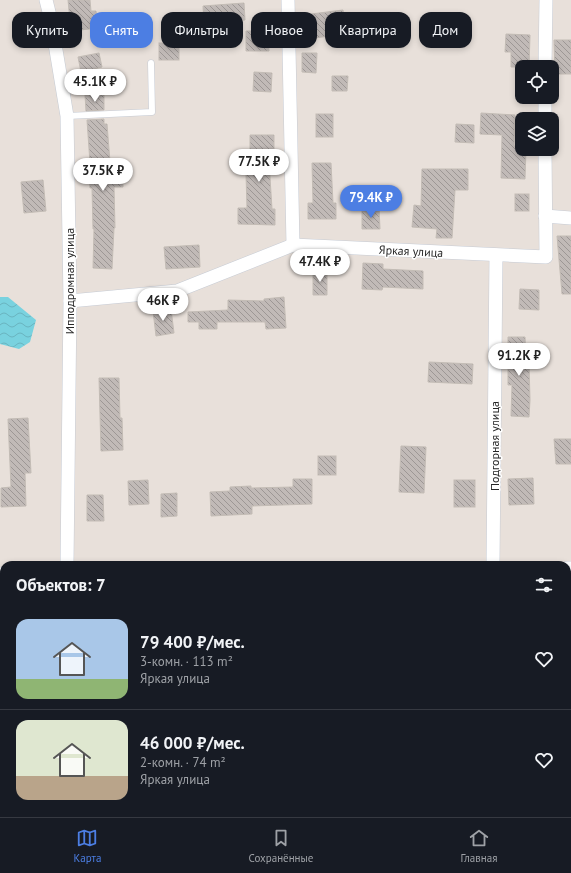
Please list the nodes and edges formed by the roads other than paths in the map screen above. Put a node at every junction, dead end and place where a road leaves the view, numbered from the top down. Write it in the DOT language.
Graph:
graph roads {
  1 [pos="46,0"];
  2 [pos="288,0"];
  3 [pos="546,0"];
  4 [pos="546,60"];
  5 [pos="152,63"];
  6 [pos="67,116"];
  7 [pos="545,156"];
  8 [pos="545,216"];
  9 [pos="571,218"];
  10 [pos="293,245"];
  11 [pos="496,255"];
  12 [pos="70,301"];
  13 [pos="67,561"];
  14 [pos="493,561"];
  1 -- 6 [label="street, Ипподромная улица"];
  2 -- 10 [label="street"];
  3 -- 4 [label="street"];
  5 -- 6 [label="lane"];
  6 -- 12 [label="street, Ипподромная улица"];
  7 -- 8 [label="street"];
  8 -- 9 [label="street"];
  8 -- 11 [label="street, Яркая улица"];
  10 -- 11 [label="street, Яркая улица"];
  10 -- 12 [label="street, Яркая улица"];
  11 -- 14 [label="street, Подгорная улица"];
  12 -- 13 [label="street, Ипподромная улица"];
}
